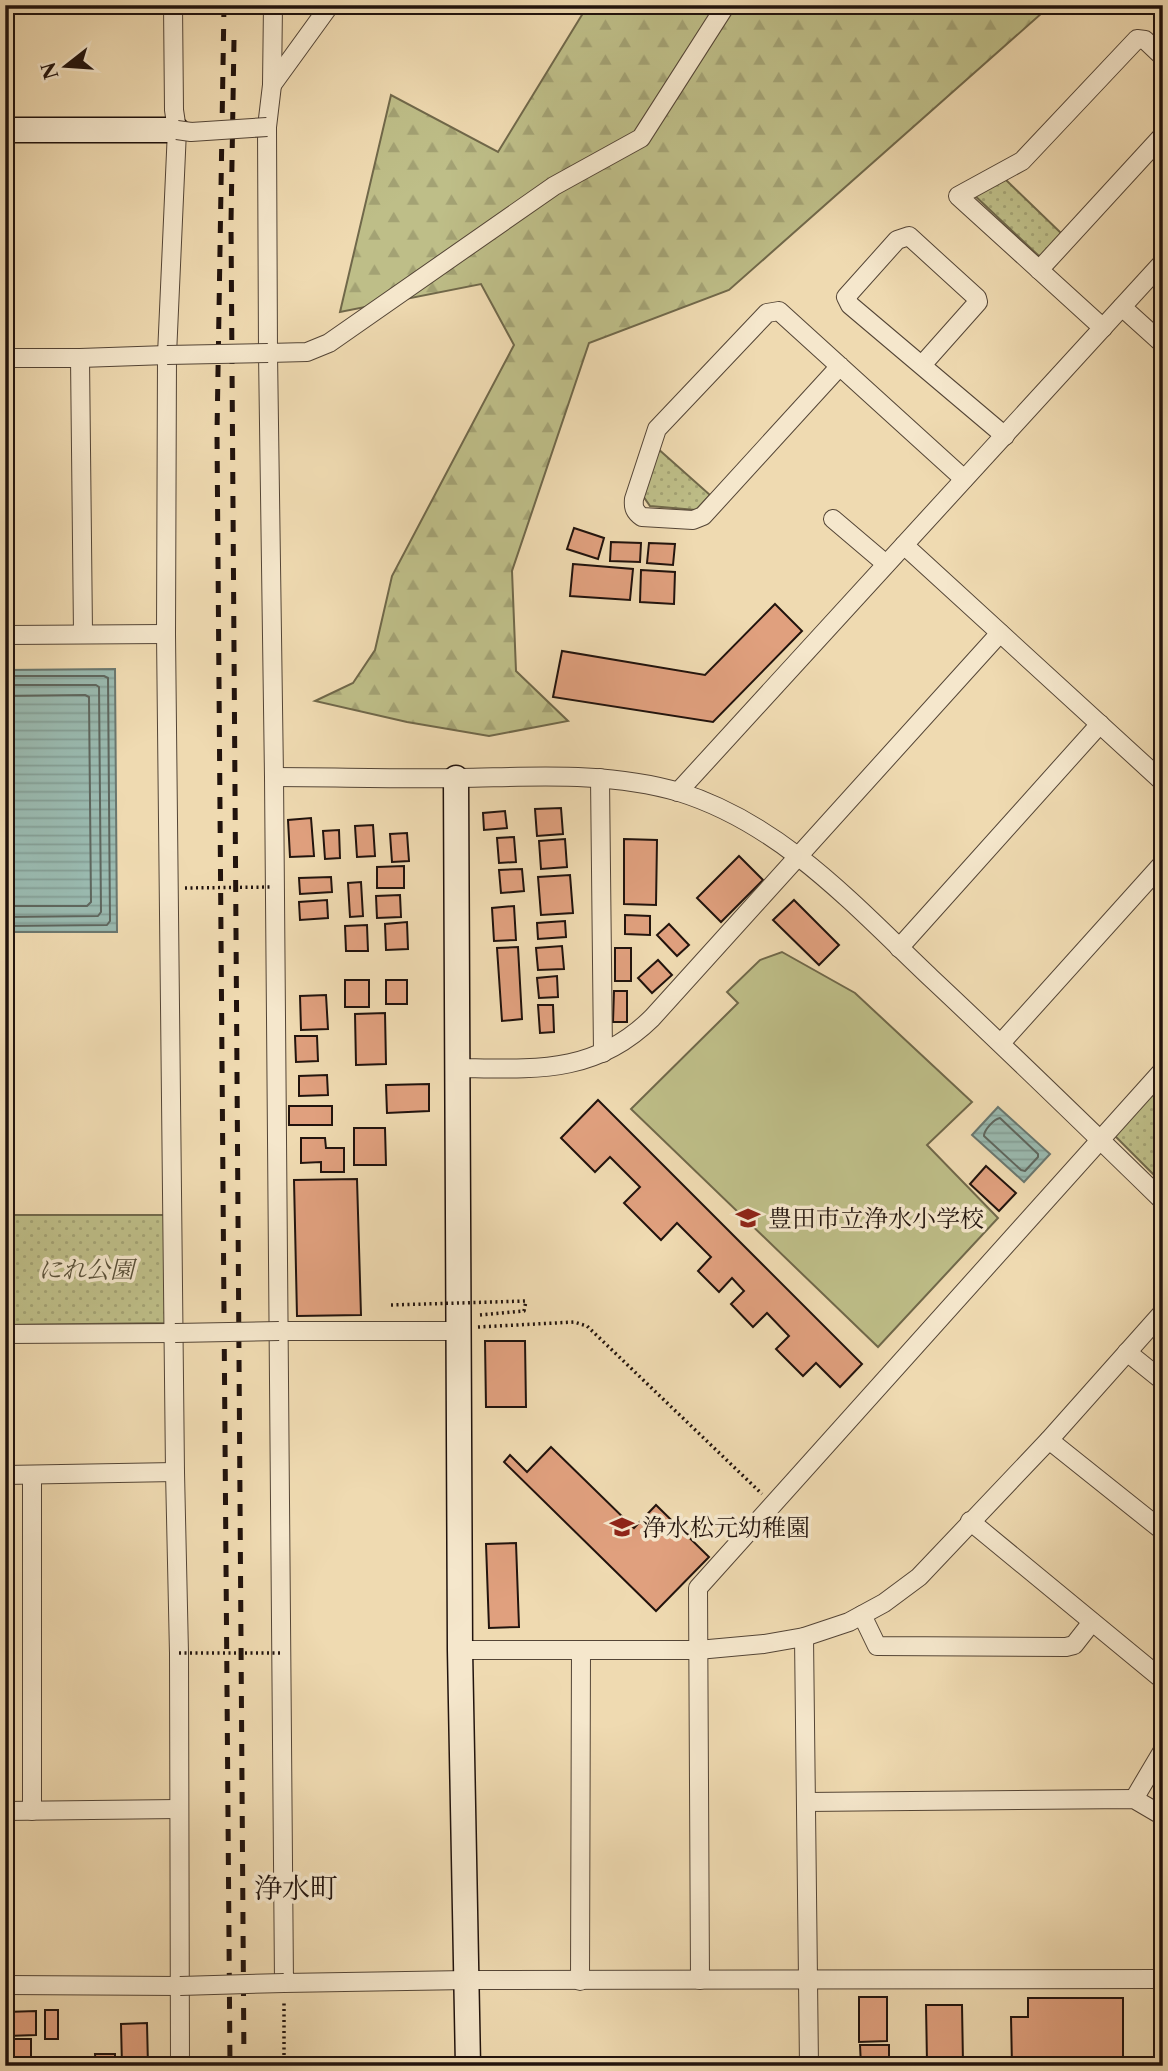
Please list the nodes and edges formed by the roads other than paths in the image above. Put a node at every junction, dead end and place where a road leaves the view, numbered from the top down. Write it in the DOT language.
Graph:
graph roads {
  1 [pos="173,5"];
  2 [pos="273,5"];
  3 [pos="330,5"];
  4 [pos="726,5"];
  5 [pos="1163,57"];
  6 [pos="272,85"];
  7 [pos="267,127"];
  8 [pos="5,130"];
  9 [pos="177,130"];
  10 [pos="1163,135"];
  11 [pos="1163,262"];
  12 [pos="1039,270"];
  13 [pos="1122,307"];
  14 [pos="1103,328"];
  15 [pos="1163,344"];
  16 [pos="268,353"];
  17 [pos="167,355"];
  18 [pos="5,358"];
  19 [pos="80,358"];
  20 [pos="922,365"];
  21 [pos="840,366"];
  22 [pos="1005,436"];
  23 [pos="964,480"];
  24 [pos="833,519"];
  25 [pos="904,545"];
  26 [pos="886,564"];
  27 [pos="1000,633"];
  28 [pos="83,634"];
  29 [pos="166,634"];
  30 [pos="5,635"];
  31 [pos="1100,724"];
  32 [pos="274,777"];
  33 [pos="456,778"];
  34 [pos="600,778"];
  35 [pos="1163,782"];
  36 [pos="678,792"];
  37 [pos="800,855"];
  38 [pos="1163,863"];
  39 [pos="900,948"];
  40 [pos="1000,1043"];
  41 [pos="603,1053"];
  42 [pos="458,1068"];
  43 [pos="1163,1070"];
  44 [pos="1100,1140"];
  45 [pos="1163,1201"];
  46 [pos="1163,1312"];
  47 [pos="466,1319"];
  48 [pos="279,1331"];
  49 [pos="175,1333"];
  50 [pos="5,1335"];
  51 [pos="1127,1352"];
  52 [pos="1163,1381"];
  53 [pos="1049,1440"];
  54 [pos="175,1472"];
  55 [pos="5,1475"];
  56 [pos="32,1475"];
  57 [pos="970,1521"];
  58 [pos="1163,1531"];
  59 [pos="862,1615"];
  60 [pos="1092,1622"];
  61 [pos="804,1637"];
  62 [pos="460,1650"];
  63 [pos="581,1650"];
  64 [pos="698,1650"];
  65 [pos="1163,1680"];
  66 [pos="1163,1750"];
  67 [pos="1134,1799"];
  68 [pos="806,1802"];
  69 [pos="178,1809"];
  70 [pos="5,1811"];
  71 [pos="32,1811"];
  72 [pos="1163,1816"];
  73 [pos="1162,1978"];
  74 [pos="808,1979"];
  75 [pos="467,1980"];
  76 [pos="700,1980"];
  77 [pos="580,1981"];
  78 [pos="284,1983"];
  79 [pos="5,1985"];
  80 [pos="180,1986"];
  81 [pos="180,2066"];
  82 [pos="468,2066"];
  83 [pos="809,2066"];
  1 -- 9 [label="street"];
  2 -- 6 [label="street"];
  3 -- 6 [label="street"];
  4 -- 16 [label="street"];
  5 -- 12 [label="street"];
  6 -- 7 [label="street"];
  7 -- 9 [label="street, bridge"];
  7 -- 16 [label="street"];
  8 -- 9 [label="street"];
  9 -- 17 [label="street"];
  10 -- 12 [label="street"];
  11 -- 13 [label="street"];
  12 -- 14 [label="street"];
  13 -- 14 [label="street"];
  13 -- 15 [label="street"];
  14 -- 22 [label="street"];
  16 -- 17 [label="street, bridge"];
  16 -- 32 [label="street"];
  17 -- 19 [label="street"];
  17 -- 29 [label="street"];
  18 -- 19 [label="street"];
  19 -- 28 [label="street"];
  20 -- 20 [label="street"];
  20 -- 22 [label="street"];
  21 -- 21 [label="street"];
  21 -- 23 [label="street"];
  22 -- 23 [label="street"];
  23 -- 25 [label="street"];
  24 -- 26 [label="street"];
  25 -- 26 [label="street"];
  25 -- 27 [label="street"];
  26 -- 36 [label="street"];
  27 -- 31 [label="street"];
  27 -- 37 [label="street"];
  28 -- 29 [label="street"];
  28 -- 30 [label="street"];
  29 -- 49 [label="street"];
  31 -- 35 [label="street"];
  31 -- 39 [label="street"];
  32 -- 33 [label="street"];
  32 -- 48 [label="street"];
  33 -- 34 [label="street"];
  33 -- 42 [label="street"];
  34 -- 36 [label="street"];
  34 -- 41 [label="street"];
  36 -- 37 [label="street"];
  37 -- 39 [label="street"];
  37 -- 41 [label="street"];
  38 -- 40 [label="street"];
  39 -- 40 [label="street"];
  40 -- 44 [label="street"];
  41 -- 42 [label="street"];
  42 -- 47 [label="street"];
  43 -- 44 [label="street"];
  44 -- 45 [label="street"];
  44 -- 64 [label="street"];
  46 -- 51 [label="street"];
  47 -- 48 [label="street"];
  47 -- 62 [label="street"];
  48 -- 49 [label="street, bridge"];
  48 -- 78 [label="street"];
  49 -- 50 [label="street"];
  49 -- 54 [label="street"];
  51 -- 52 [label="street"];
  51 -- 53 [label="street"];
  53 -- 57 [label="street"];
  53 -- 58 [label="street"];
  54 -- 56 [label="street"];
  54 -- 69 [label="street"];
  55 -- 56 [label="street"];
  56 -- 71 [label="street"];
  57 -- 59 [label="street"];
  57 -- 60 [label="street"];
  59 -- 60 [label="street"];
  59 -- 61 [label="street"];
  60 -- 65 [label="street"];
  61 -- 64 [label="street"];
  61 -- 68 [label="street"];
  62 -- 63 [label="street"];
  62 -- 75 [label="street"];
  63 -- 64 [label="street"];
  63 -- 77 [label="street"];
  64 -- 76 [label="street"];
  66 -- 67 [label="street"];
  67 -- 68 [label="street"];
  67 -- 72 [label="street"];
  68 -- 74 [label="street"];
  69 -- 71 [label="street"];
  69 -- 80 [label="street"];
  70 -- 71 [label="street"];
  73 -- 74 [label="street"];
  74 -- 76 [label="street"];
  74 -- 83 [label="street"];
  75 -- 77 [label="street"];
  75 -- 78 [label="street"];
  75 -- 82 [label="street"];
  76 -- 77 [label="street"];
  78 -- 80 [label="street, bridge"];
  79 -- 80 [label="street"];
  80 -- 81 [label="street"];
}
